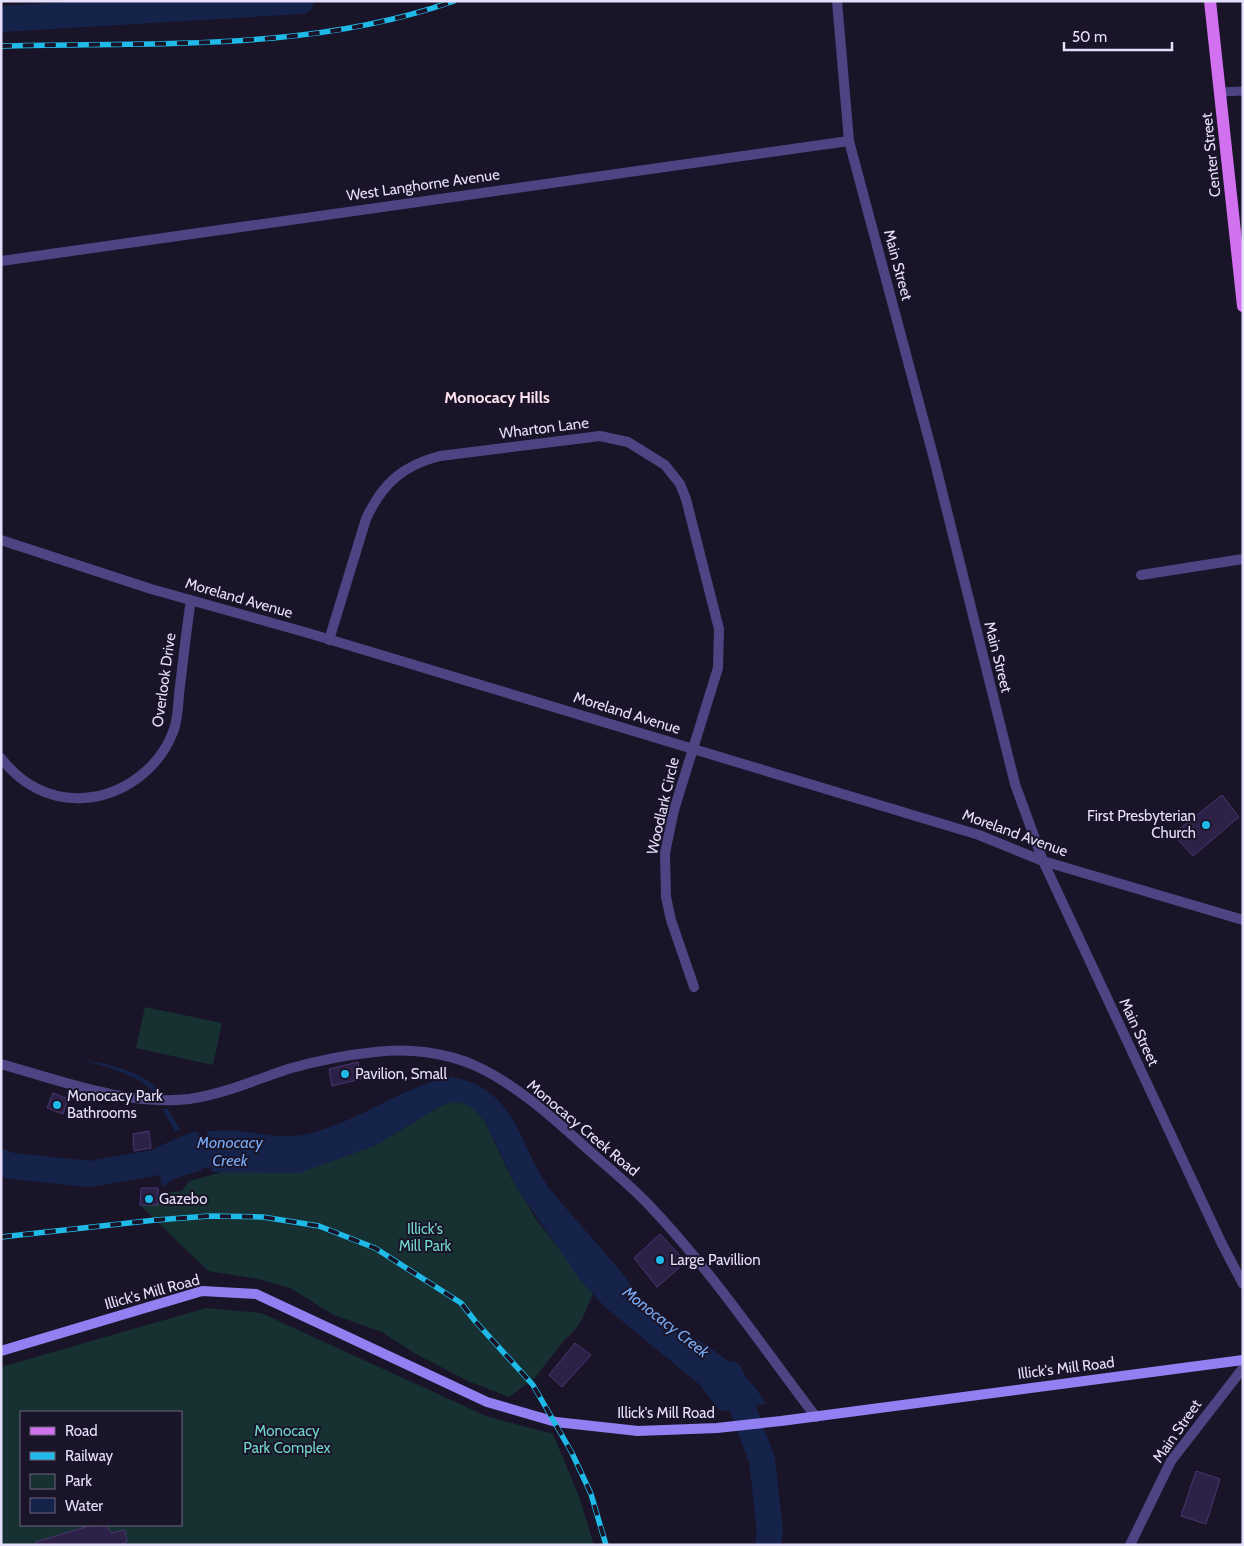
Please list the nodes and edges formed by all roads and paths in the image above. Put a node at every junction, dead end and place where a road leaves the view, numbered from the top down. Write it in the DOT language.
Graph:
graph roads {
  1 [pos="837,1"];
  2 [pos="1210,1"];
  3 [pos="1243,91"];
  4 [pos="1221,92"];
  5 [pos="849,140"];
  6 [pos="1,261"];
  7 [pos="1243,306"];
  8 [pos="2,543"];
  9 [pos="1243,559"];
  10 [pos="1141,575"];
  11 [pos="191,600"];
  12 [pos="329,640"];
  13 [pos="692,748"];
  14 [pos="1,758"];
  15 [pos="1042,861"];
  16 [pos="1243,920"];
  17 [pos="694,987"];
  18 [pos="1,1064"];
  19 [pos="1243,1284"];
  20 [pos="1,1351"];
  21 [pos="1243,1360"];
  22 [pos="1243,1368"];
  23 [pos="816,1417"];
  24 [pos="1130,1545"];
  1 -- 5 [label="street, Main Street"];
  2 -- 4 [label="main road, Center Street"];
  3 -- 4 [label="lane"];
  4 -- 7 [label="main road, Center Street"];
  5 -- 6 [label="street, West Langhorne Avenue"];
  5 -- 15 [label="street, Main Street"];
  8 -- 11 [label="street, Moreland Avenue"];
  9 -- 10 [label="street"];
  11 -- 12 [label="street, Moreland Avenue"];
  11 -- 14 [label="street, Overlook Drive"];
  12 -- 13 [label="street, Moreland Avenue"];
  12 -- 13 [label="street, Wharton Lane"];
  13 -- 15 [label="street, Moreland Avenue"];
  13 -- 17 [label="street, Woodlark Circle"];
  15 -- 16 [label="street, Moreland Avenue"];
  15 -- 19 [label="street, Main Street"];
  18 -- 23 [label="street, Monocacy Creek Road"];
  20 -- 23 [label="street, Illick's Mill Road"];
  21 -- 23 [label="street, Illick's Mill Road"];
  22 -- 24 [label="street, Main Street"];
}
